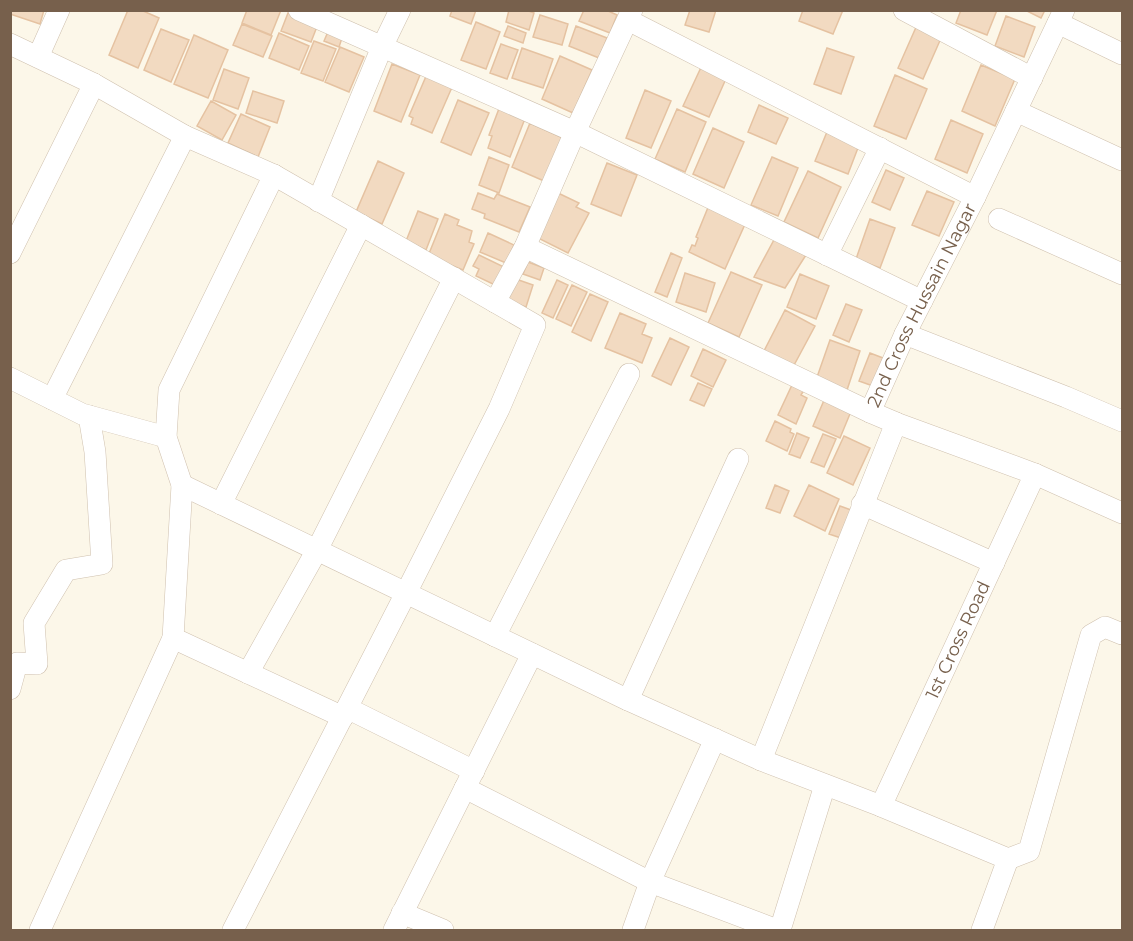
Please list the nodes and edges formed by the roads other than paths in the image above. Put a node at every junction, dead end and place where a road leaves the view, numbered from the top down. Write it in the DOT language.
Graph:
graph roads {
  1 [pos="59,10"];
  2 [pos="299,10"];
  3 [pos="400,10"];
  4 [pos="904,10"];
  5 [pos="630,15"];
  6 [pos="1061,17"];
  7 [pos="10,44"];
  8 [pos="382,47"];
  9 [pos="1122,54"];
  10 [pos="38,57"];
  11 [pos="1032,78"];
  12 [pos="94,84"];
  13 [pos="1016,111"];
  14 [pos="575,132"];
  15 [pos="185,136"];
  16 [pos="880,148"];
  17 [pos="1122,160"];
  18 [pos="274,175"];
  19 [pos="975,197"];
  20 [pos="318,201"];
  21 [pos="999,219"];
  22 [pos="361,225"];
  23 [pos="525,247"];
  24 [pos="10,254"];
  25 [pos="828,255"];
  26 [pos="1122,274"];
  27 [pos="454,278"];
  28 [pos="922,301"];
  29 [pos="495,302"];
  30 [pos="905,334"];
  31 [pos="629,374"];
  32 [pos="10,378"];
  33 [pos="51,399"];
  34 [pos="870,412"];
  35 [pos="89,416"];
  36 [pos="1122,421"];
  37 [pos="896,423"];
  38 [pos="166,437"];
  39 [pos="738,459"];
  40 [pos="1035,474"];
  41 [pos="182,485"];
  42 [pos="221,504"];
  43 [pos="862,504"];
  44 [pos="1121,507"];
  45 [pos="317,550"];
  46 [pos="994,563"];
  47 [pos="406,593"];
  48 [pos="1122,634"];
  49 [pos="495,636"];
  50 [pos="173,638"];
  51 [pos="532,654"];
  52 [pos="248,673"];
  53 [pos="10,689"];
  54 [pos="628,700"];
  55 [pos="345,712"];
  56 [pos="715,739"];
  57 [pos="761,760"];
  58 [pos="469,779"];
  59 [pos="825,785"];
  60 [pos="881,806"];
  61 [pos="1008,859"];
  62 [pos="650,882"];
  63 [pos="398,922"];
  64 [pos="40,930"];
  65 [pos="233,930"];
  66 [pos="443,930"];
  67 [pos="633,930"];
  68 [pos="778,930"];
  69 [pos="982,930"];
  1 -- 10 [label="street"];
  2 -- 8 [label="street"];
  3 -- 8 [label="street"];
  4 -- 11 [label="street"];
  5 -- 14 [label="street"];
  5 -- 16 [label="street"];
  6 -- 9 [label="street"];
  6 -- 11 [label="street, 2nd Cross Hussain Nagar"];
  7 -- 10 [label="street"];
  8 -- 14 [label="street"];
  8 -- 20 [label="street"];
  10 -- 12 [label="street"];
  11 -- 13 [label="street, 2nd Cross Hussain Nagar"];
  12 -- 15 [label="street"];
  12 -- 24 [label="street"];
  13 -- 17 [label="street"];
  13 -- 19 [label="street, 2nd Cross Hussain Nagar"];
  14 -- 23 [label="street"];
  14 -- 25 [label="street"];
  15 -- 18 [label="street"];
  15 -- 33 [label="street"];
  16 -- 19 [label="street"];
  16 -- 25 [label="street"];
  18 -- 20 [label="street"];
  18 -- 38 [label="street"];
  19 -- 28 [label="street, 2nd Cross Hussain Nagar"];
  20 -- 22 [label="street"];
  21 -- 26 [label="street"];
  22 -- 27 [label="street"];
  22 -- 42 [label="street"];
  23 -- 29 [label="street"];
  23 -- 34 [label="street"];
  25 -- 28 [label="street"];
  27 -- 29 [label="street"];
  27 -- 45 [label="street"];
  28 -- 30 [label="street, 2nd Cross Hussain Nagar"];
  29 -- 47 [label="street"];
  30 -- 34 [label="street, 2nd Cross Hussain Nagar"];
  30 -- 36 [label="street"];
  31 -- 49 [label="street"];
  32 -- 33 [label="street"];
  33 -- 35 [label="street"];
  34 -- 37 [label="street, 2nd Cross Hussain Nagar"];
  35 -- 38 [label="street"];
  35 -- 53 [label="street"];
  37 -- 40 [label="street"];
  37 -- 43 [label="street, 2nd Cross Hussain Nagar"];
  38 -- 41 [label="street"];
  39 -- 54 [label="street"];
  40 -- 44 [label="street"];
  40 -- 46 [label="street, 1st Cross Road"];
  41 -- 42 [label="street"];
  41 -- 50 [label="street"];
  42 -- 45 [label="street"];
  43 -- 46 [label="street"];
  43 -- 57 [label="street, 2nd Cross Hussain Nagar"];
  45 -- 47 [label="street"];
  45 -- 52 [label="street"];
  46 -- 60 [label="street, 1st Cross Road"];
  47 -- 49 [label="street"];
  47 -- 55 [label="street"];
  48 -- 61 [label="street"];
  49 -- 51 [label="street"];
  50 -- 52 [label="street"];
  50 -- 64 [label="street"];
  51 -- 54 [label="street"];
  51 -- 58 [label="street"];
  52 -- 55 [label="street"];
  54 -- 56 [label="street"];
  55 -- 58 [label="street"];
  55 -- 65 [label="street"];
  56 -- 57 [label="street"];
  56 -- 62 [label="street"];
  57 -- 59 [label="street"];
  58 -- 62 [label="street"];
  58 -- 63 [label="street"];
  59 -- 60 [label="street"];
  59 -- 68 [label="street"];
  60 -- 61 [label="street"];
  61 -- 69 [label="street"];
  62 -- 67 [label="street"];
  62 -- 68 [label="street"];
  63 -- 66 [label="street"];
}
